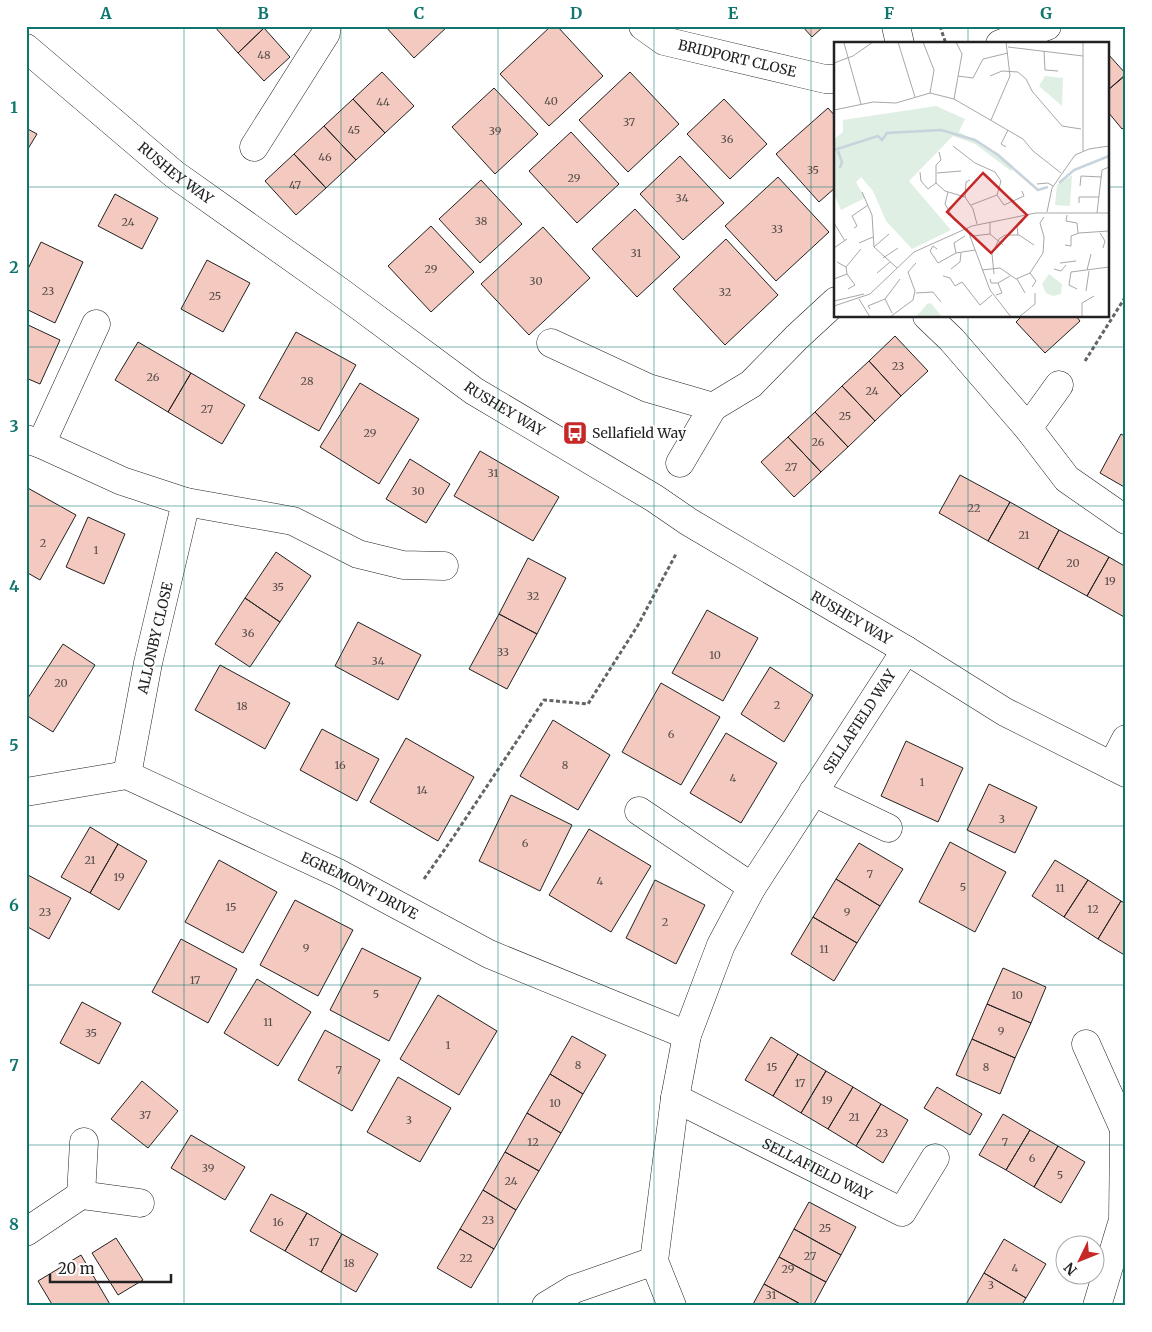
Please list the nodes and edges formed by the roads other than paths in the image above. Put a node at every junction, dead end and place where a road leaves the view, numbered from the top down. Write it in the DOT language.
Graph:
graph roads {
  1 [pos="326,26"];
  2 [pos="643,26"];
  3 [pos="896,26"];
  4 [pos="1047,26"];
  5 [pos="900,42"];
  6 [pos="1005,42"];
  7 [pos="26,48"];
  8 [pos="834,79"];
  9 [pos="254,147"];
  10 [pos="834,304"];
  11 [pos="929,318"];
  12 [pos="96,324"];
  13 [pos="551,343"];
  14 [pos="1059,385"];
  15 [pos="713,407"];
  16 [pos="1028,428"];
  17 [pos="33,441"];
  18 [pos="680,463"];
  19 [pos="186,502"];
  20 [pos="1126,520"];
  21 [pos="444,566"];
  22 [pos="906,650"];
  23 [pos="1126,739"];
  24 [pos="1119,769"];
  25 [pos="127,775"];
  26 [pos="26,792"];
  27 [pos="813,792"];
  28 [pos="640,812"];
  29 [pos="888,828"];
  30 [pos="752,887"];
  31 [pos="687,1035"];
  32 [pos="1086,1044"];
  33 [pos="675,1098"];
  34 [pos="1125,1128"];
  35 [pos="84,1142"];
  36 [pos="935,1158"];
  37 [pos="81,1195"];
  38 [pos="140,1203"];
  39 [pos="26,1232"];
  40 [pos="654,1261"];
  41 [pos="546,1306"];
  42 [pos="672,1306"];
  43 [pos="1096,1306"];
  1 -- 9 [label="street"];
  2 -- 8 [label="street, BRIDPORT CLOSE"];
  3 -- 5 [label="street"];
  4 -- 6 [label="street"];
  7 -- 22 [label="street, RUSHEY WAY"];
  10 -- 15 [label="street"];
  11 -- 16 [label="street"];
  12 -- 17 [label="street"];
  13 -- 15 [label="street"];
  14 -- 16 [label="street"];
  15 -- 18 [label="street"];
  16 -- 20 [label="street"];
  17 -- 19 [label="street"];
  19 -- 21 [label="street"];
  19 -- 25 [label="street, ALLONBY CLOSE"];
  22 -- 24 [label="street, RUSHEY WAY"];
  22 -- 27 [label="street, SELLAFIELD WAY"];
  23 -- 24 [label="street"];
  25 -- 26 [label="street"];
  25 -- 31 [label="street, EGREMONT DRIVE"];
  27 -- 29 [label="street"];
  27 -- 30 [label="street, SELLAFIELD WAY"];
  28 -- 30 [label="street"];
  30 -- 31 [label="street, SELLAFIELD WAY"];
  31 -- 33 [label="street, SELLAFIELD WAY"];
  32 -- 34 [label="street"];
  33 -- 36 [label="street, SELLAFIELD WAY"];
  33 -- 40 [label="street, SELLAFIELD WAY"];
  34 -- 43 [label="street"];
  35 -- 37 [label="street"];
  37 -- 38 [label="street"];
  37 -- 39 [label="street"];
  40 -- 41 [label="street"];
  40 -- 42 [label="street, SELLAFIELD WAY"];
}
